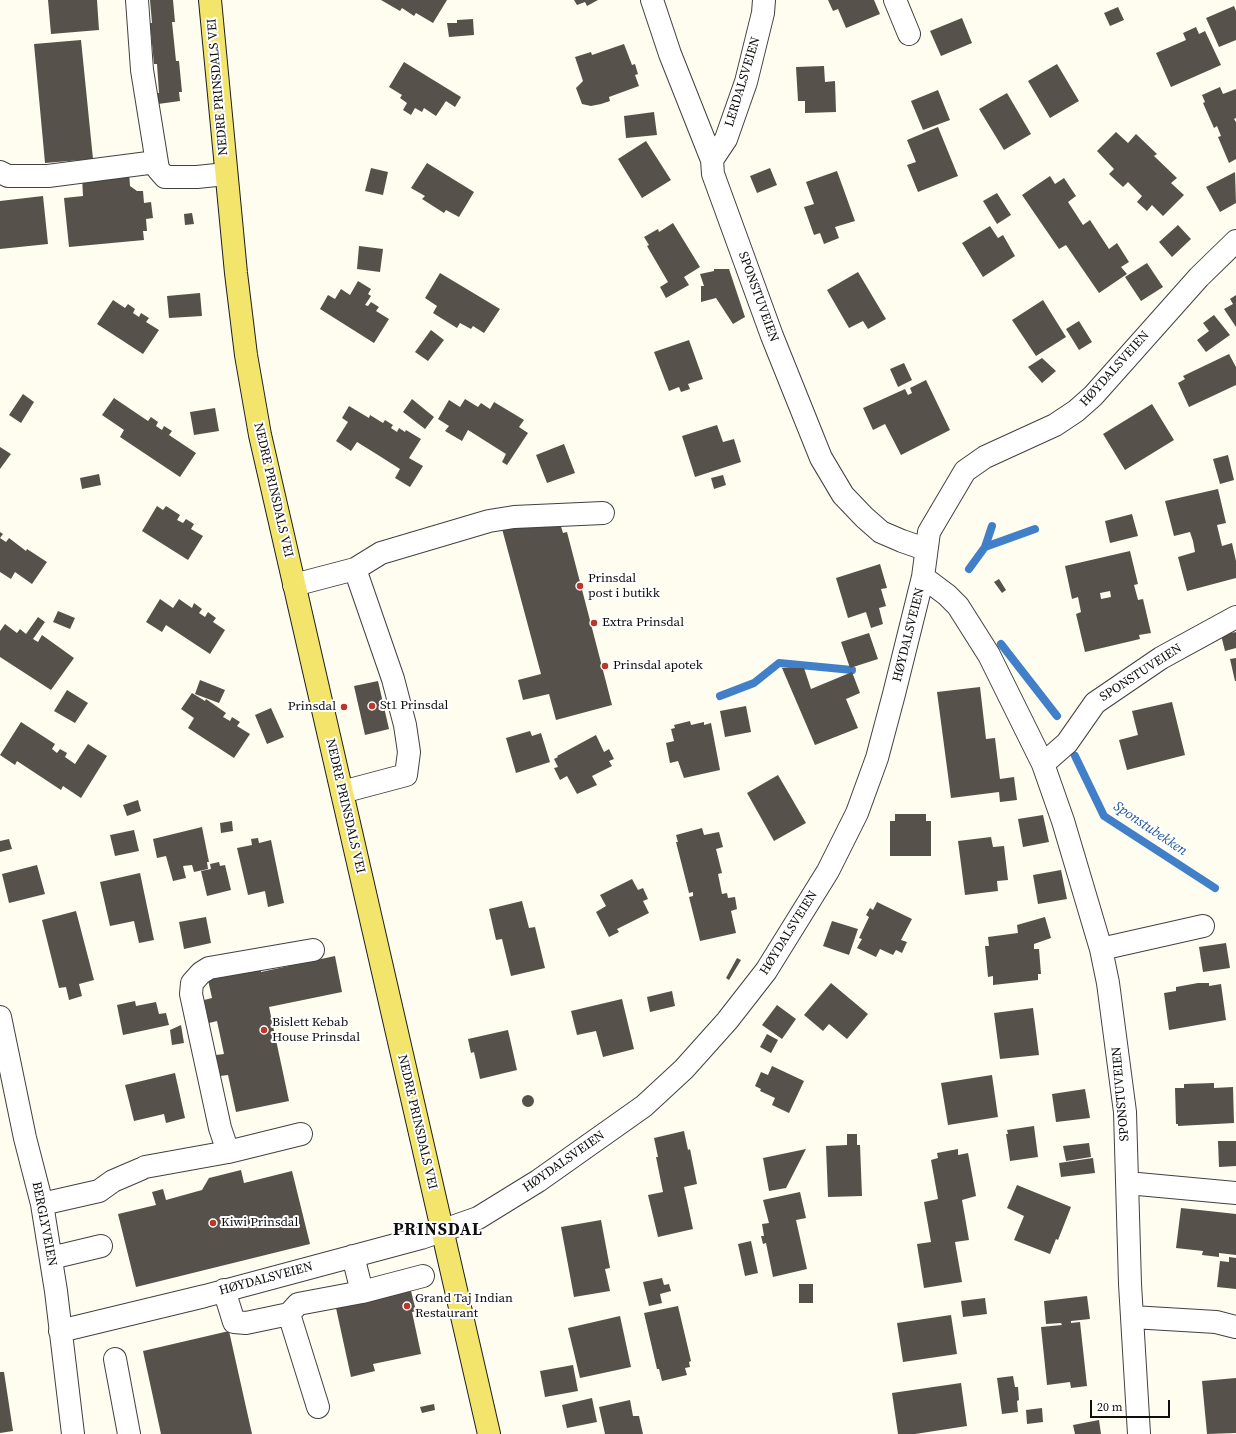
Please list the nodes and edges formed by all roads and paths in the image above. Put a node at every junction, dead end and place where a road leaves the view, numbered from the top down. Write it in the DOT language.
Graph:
graph roads {
  1 [pos="137,0"];
  2 [pos="210,0"];
  3 [pos="652,0"];
  4 [pos="764,0"];
  5 [pos="895,0"];
  6 [pos="909,34"];
  7 [pos="712,160"];
  8 [pos="156,162"];
  9 [pos="0,172"];
  10 [pos="226,174"];
  11 [pos="1236,241"];
  12 [pos="604,513"];
  13 [pos="925,549"];
  14 [pos="355,569"];
  15 [pos="923,577"];
  16 [pos="294,585"];
  17 [pos="1236,616"];
  18 [pos="1043,764"];
  19 [pos="342,792"];
  20 [pos="1203,926"];
  21 [pos="1101,949"];
  22 [pos="313,950"];
  23 [pos="0,1017"];
  24 [pos="301,1134"];
  25 [pos="228,1152"];
  26 [pos="1127,1183"];
  27 [pos="1236,1193"];
  28 [pos="42,1204"];
  29 [pos="442,1231"];
  30 [pos="101,1246"];
  31 [pos="352,1256"];
  32 [pos="51,1258"];
  33 [pos="291,1273"];
  34 [pos="423,1276"];
  35 [pos="224,1290"];
  36 [pos="362,1292"];
  37 [pos="293,1309"];
  38 [pos="1132,1317"];
  39 [pos="1236,1327"];
  40 [pos="60,1331"];
  41 [pos="115,1359"];
  42 [pos="318,1407"];
  43 [pos="73,1434"];
  44 [pos="129,1434"];
  45 [pos="489,1434"];
  46 [pos="1138,1434"];
  1 -- 8 [label="street, NEDRE PRINSDALS VEI"];
  2 -- 10 [label="main road, NEDRE PRINSDALS VEI"];
  3 -- 7 [label="street, SPONSTUVEIEN"];
  4 -- 7 [label="street, LERDALSVEIEN"];
  5 -- 6 [label="street"];
  7 -- 13 [label="street, SPONSTUVEIEN"];
  8 -- 9 [label="street"];
  8 -- 10 [label="street, NEDRE PRINSDALS VEI"];
  10 -- 16 [label="main road, NEDRE PRINSDALS VEI"];
  11 -- 13 [label="street, HØYDALSVEIEN"];
  12 -- 14 [label="street"];
  13 -- 15 [label="street, HØYDALSVEIEN"];
  14 -- 16 [label="street"];
  14 -- 19 [label="street"];
  15 -- 18 [label="street, SPONSTUVEIEN"];
  15 -- 29 [label="street, HØYDALSVEIEN"];
  16 -- 19 [label="main road, NEDRE PRINSDALS VEI"];
  17 -- 18 [label="street, SPONSTUVEIEN"];
  18 -- 21 [label="street, SPONSTUVEIEN"];
  19 -- 29 [label="main road, NEDRE PRINSDALS VEI"];
  20 -- 21 [label="street"];
  21 -- 26 [label="street, SPONSTUVEIEN"];
  22 -- 25 [label="street"];
  23 -- 28 [label="street, BERGLYVEIEN"];
  24 -- 25 [label="street"];
  25 -- 28 [label="street"];
  26 -- 27 [label="street"];
  26 -- 38 [label="street, SPONSTUVEIEN"];
  28 -- 32 [label="street, BERGLYVEIEN"];
  29 -- 31 [label="street, HØYDALSVEIEN"];
  29 -- 45 [label="main road, NEDRE PRINSDALS VEI"];
  30 -- 32 [label="street"];
  31 -- 33 [label="street, HØYDALSVEIEN"];
  31 -- 36 [label="street"];
  32 -- 40 [label="street, BERGLYVEIEN"];
  33 -- 35 [label="street, HØYDALSVEIEN"];
  33 -- 37 [label="street"];
  34 -- 36 [label="street"];
  35 -- 37 [label="street"];
  35 -- 40 [label="street, HØYDALSVEIEN"];
  36 -- 37 [label="street"];
  37 -- 42 [label="street"];
  38 -- 39 [label="street"];
  38 -- 46 [label="street, SPONSTUVEIEN"];
  40 -- 43 [label="street, BERGLYVEIEN"];
  41 -- 44 [label="street"];
}
